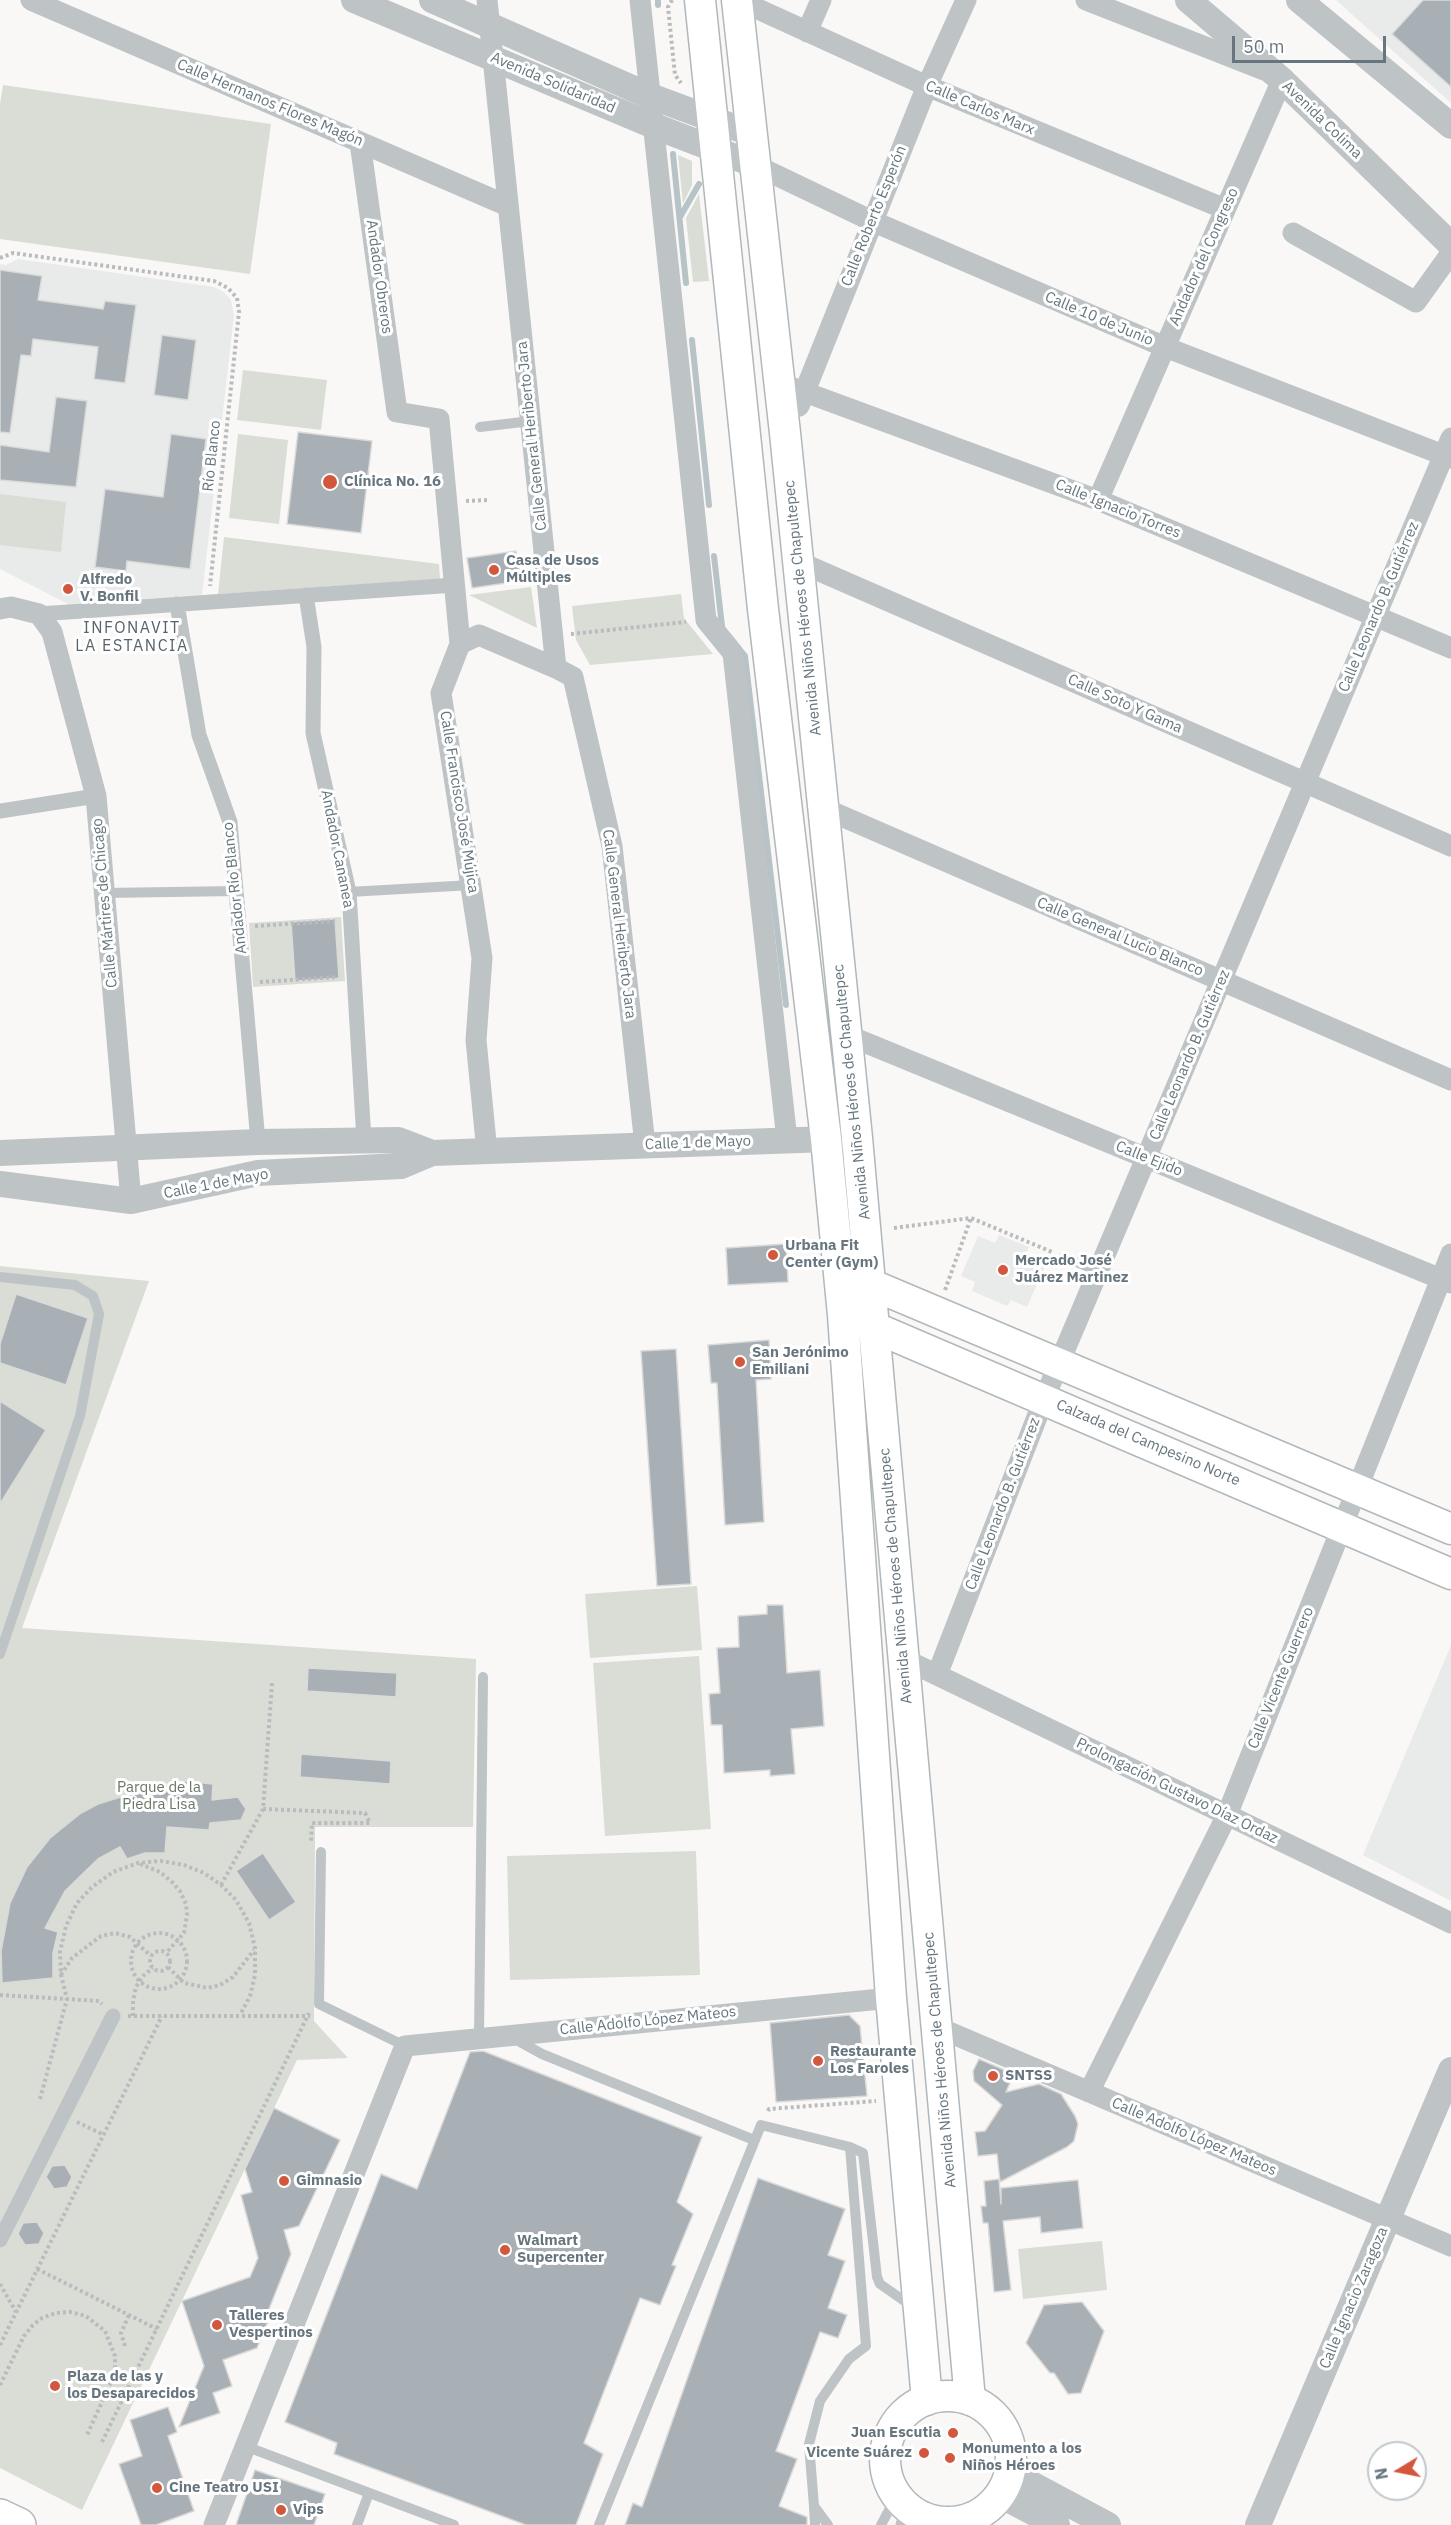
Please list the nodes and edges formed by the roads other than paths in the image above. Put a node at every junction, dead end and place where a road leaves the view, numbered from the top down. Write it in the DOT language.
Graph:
graph roads {
  1 [pos="31,0"];
  2 [pos="354,0"];
  3 [pos="432,0"];
  4 [pos="487,0"];
  5 [pos="640,0"];
  6 [pos="737,0"];
  7 [pos="820,0"];
  8 [pos="966,0"];
  9 [pos="1086,0"];
  10 [pos="1188,0"];
  11 [pos="1299,0"];
  12 [pos="710,1"];
  13 [pos="490,25"];
  14 [pos="807,32"];
  15 [pos="493,57"];
  16 [pos="1278,77"];
  17 [pos="927,86"];
  18 [pos="650,96"];
  19 [pos="712,120"];
  20 [pos="654,126"];
  21 [pos="1451,126"];
  22 [pos="750,133"];
  23 [pos="360,142"];
  24 [pos="716,151"];
  25 [pos="753,165"];
  26 [pos="508,206"];
  27 [pos="1225,208"];
  28 [pos="872,221"];
  29 [pos="1293,233"];
  30 [pos="1451,245"];
  31 [pos="1451,254"];
  32 [pos="1165,347"];
  33 [pos="792,388"];
  34 [pos="440,419"];
  35 [pos="531,421"];
  36 [pos="480,427"];
  37 [pos="1449,450"];
  38 [pos="1098,500"];
  39 [pos="799,562"];
  40 [pos="455,585"];
  41 [pos="306,595"];
  42 [pos="177,604"];
  43 [pos="4,605"];
  44 [pos="39,614"];
  45 [pos="1376,616"];
  46 [pos="460,644"];
  47 [pos="1451,648"];
  48 [pos="556,668"];
  49 [pos="1305,782"];
  50 [pos="96,796"];
  51 [pos="823,808"];
  52 [pos="0,811"];
  53 [pos="1451,846"];
  54 [pos="472,885"];
  55 [pos="237,891"];
  56 [pos="349,892"];
  57 [pos="104,894"];
  58 [pos="1221,981"];
  59 [pos="847,1035"];
  60 [pos="1451,1080"];
  61 [pos="857,1138"];
  62 [pos="826,1139"];
  63 [pos="364,1140"];
  64 [pos="787,1140"];
  65 [pos="258,1142"];
  66 [pos="645,1145"];
  67 [pos="126,1148"];
  68 [pos="487,1152"];
  69 [pos="0,1153"];
  70 [pos="432,1153"];
  71 [pos="1147,1158"];
  72 [pos="0,1184"];
  73 [pos="131,1202"];
  74 [pos="1451,1254"];
  75 [pos="1064,1257"];
  76 [pos="1098,1271"];
  77 [pos="0,1276"];
  78 [pos="1446,1281"];
  79 [pos="870,1284"];
  80 [pos="843,1315"];
  81 [pos="874,1326"];
  82 [pos="1059,1362"];
  83 [pos="1044,1399"];
  84 [pos="1213,1428"];
  85 [pos="1283,1458"];
  86 [pos="1197,1464"];
  87 [pos="1357,1489"];
  88 [pos="1267,1494"];
  89 [pos="1341,1526"];
  90 [pos="1451,1529"];
  91 [pos="1451,1574"];
  92 [pos="0,1654"];
  93 [pos="904,1659"];
  94 [pos="937,1675"];
  95 [pos="483,1677"];
  96 [pos="1227,1815"];
  97 [pos="321,1852"];
  98 [pos="1451,1923"];
  99 [pos="891,1998"];
  100 [pos="113,2016"];
  101 [pos="937,2027"];
  102 [pos="507,2036"];
  103 [pos="479,2038"];
  104 [pos="405,2046"];
  105 [pos="1451,2070"];
  106 [pos="1089,2092"];
  107 [pos="754,2140"];
  108 [pos="850,2147"];
  109 [pos="1388,2219"];
  110 [pos="0,2240"];
  111 [pos="1451,2246"];
  112 [pos="920,2312"];
  113 [pos="927,2400"];
  114 [pos="970,2400"];
  115 [pos="245,2446"];
  116 [pos="369,2493"];
  117 [pos="814,2506"];
  118 [pos="981,2509"];
  119 [pos="905,2511"];
  120 [pos="0,2516"];
  121 [pos="20,2525"];
  122 [pos="214,2525"];
  123 [pos="357,2525"];
  124 [pos="454,2525"];
  125 [pos="599,2525"];
  126 [pos="815,2525"];
  127 [pos="828,2525"];
  128 [pos="881,2525"];
  129 [pos="1057,2525"];
  130 [pos="1108,2525"];
  131 [pos="1258,2525"];
  1 -- 23 [label="street, Calle Hermanos Flores Magón"];
  2 -- 15 [label="street, Avenida Solidaridad"];
  3 -- 13 [label="street, Avenida Solidaridad"];
  4 -- 13 [label="street, Calle General Heriberto Jara"];
  5 -- 18 [label="street"];
  6 -- 14 [label="street, Calle Carlos Marx"];
  6 -- 22 [label="main road, Avenida Niños Héroes de Chapultepec"];
  7 -- 14 [label="street"];
  8 -- 17 [label="street, Calle Roberto Esperón"];
  9 -- 16 [label="street"];
  10 -- 16 [label="street, Avenida Colima"];
  11 -- 21 [label="street"];
  12 -- 19 [label="main road, Avenida Niños Héroes de Chapultepec"];
  13 -- 15 [label="street, Calle General Heriberto Jara"];
  13 -- 18 [label="street, Avenida Solidaridad"];
  14 -- 17 [label="street, Calle Carlos Marx"];
  15 -- 20 [label="street, Avenida Solidaridad"];
  15 -- 26 [label="street, Calle General Heriberto Jara"];
  16 -- 27 [label="street, Andador del Congreso"];
  16 -- 30 [label="street, Avenida Colima"];
  17 -- 27 [label="street, Calle Carlos Marx"];
  17 -- 28 [label="street, Calle Roberto Esperón"];
  18 -- 19 [label="street, Avenida Solidaridad"];
  18 -- 20 [label="street"];
  19 -- 22 [label="street, Avenida Solidaridad"];
  19 -- 24 [label="main road, Avenida Niños Héroes de Chapultepec"];
  20 -- 24 [label="street, Avenida Solidaridad"];
  20 -- 64 [label="street"];
  22 -- 25 [label="main road, Avenida Niños Héroes de Chapultepec"];
  23 -- 26 [label="street, Calle Hermanos Flores Magón"];
  23 -- 34 [label="street, Andador Obreros"];
  24 -- 25 [label="street, Avenida Solidaridad"];
  24 -- 62 [label="main road, Avenida Niños Héroes de Chapultepec"];
  25 -- 28 [label="street, Calle 10 de Junio"];
  25 -- 33 [label="main road, Avenida Niños Héroes de Chapultepec"];
  26 -- 35 [label="street, Calle General Heriberto Jara"];
  27 -- 32 [label="street, Andador del Congreso"];
  28 -- 32 [label="street, Calle 10 de Junio"];
  28 -- 33 [label="street, Calle Roberto Esperón"];
  29 -- 31 [label="street"];
  32 -- 37 [label="street, Calle 10 de Junio"];
  32 -- 38 [label="street, Andador del Congreso"];
  33 -- 38 [label="street, Calle Ignacio Torres"];
  33 -- 39 [label="main road, Avenida Niños Héroes de Chapultepec"];
  34 -- 40 [label="street, Calle Francisco José Mújica"];
  35 -- 36 [label="lane"];
  35 -- 48 [label="street, Calle General Heriberto Jara"];
  37 -- 45 [label="street, Calle Leonardo B. Gutiérrez"];
  38 -- 45 [label="street, Calle Ignacio Torres"];
  39 -- 49 [label="street, Calle Soto Y Gama"];
  39 -- 51 [label="main road, Avenida Niños Héroes de Chapultepec"];
  40 -- 41 [label="street"];
  40 -- 46 [label="street, Calle Francisco José Mújica"];
  41 -- 42 [label="street"];
  41 -- 56 [label="street, Andador Cananea"];
  42 -- 44 [label="street"];
  42 -- 55 [label="street, Andador Río Blanco"];
  43 -- 44 [label="street"];
  44 -- 50 [label="street, Calle Mártires de Chicago"];
  45 -- 47 [label="street, Calle Ignacio Torres"];
  45 -- 49 [label="street, Calle Leonardo B. Gutiérrez"];
  46 -- 48 [label="street"];
  46 -- 54 [label="street, Calle Francisco José Mújica"];
  48 -- 66 [label="street, Calle General Heriberto Jara"];
  49 -- 53 [label="street, Calle Soto Y Gama"];
  49 -- 58 [label="street, Calle Leonardo B. Gutiérrez"];
  50 -- 52 [label="street"];
  50 -- 57 [label="street, Calle Mártires de Chicago"];
  51 -- 58 [label="street, Calle General Lucio Blanco"];
  51 -- 59 [label="main road, Avenida Niños Héroes de Chapultepec"];
  54 -- 56 [label="lane"];
  54 -- 68 [label="street, Calle Francisco José Mújica"];
  55 -- 57 [label="lane"];
  55 -- 65 [label="street, Andador Río Blanco"];
  56 -- 63 [label="street, Andador Cananea"];
  57 -- 67 [label="street, Calle Mártires de Chicago"];
  58 -- 60 [label="street, Calle General Lucio Blanco"];
  58 -- 71 [label="street, Calle Leonardo B. Gutiérrez"];
  59 -- 61 [label="main road, Avenida Niños Héroes de Chapultepec"];
  59 -- 71 [label="street, Calle Ejido"];
  61 -- 62 [label="street, Calle 1 de Mayo"];
  61 -- 79 [label="main road, Avenida Niños Héroes de Chapultepec"];
  62 -- 64 [label="street, Calle 1 de Mayo"];
  62 -- 80 [label="main road, Avenida Niños Héroes de Chapultepec"];
  63 -- 65 [label="street, Calle 1 de Mayo"];
  63 -- 70 [label="street, Calle 1 de Mayo"];
  64 -- 66 [label="street, Calle 1 de Mayo"];
  65 -- 67 [label="street, Calle 1 de Mayo"];
  66 -- 68 [label="street, Calle 1 de Mayo"];
  67 -- 69 [label="street, Calle 1 de Mayo"];
  67 -- 73 [label="street, Calle Mártires de Chicago"];
  68 -- 70 [label="street, Calle 1 de Mayo"];
  70 -- 73 [label="street, Calle 1 de Mayo"];
  71 -- 76 [label="street, Calle Leonardo B. Gutiérrez"];
  71 -- 78 [label="street, Calle Ejido"];
  72 -- 73 [label="street, Calle 1 de Mayo"];
  74 -- 78 [label="street, Calle Vicente Guerrero"];
  75 -- 76 [label="lane"];
  76 -- 82 [label="street, Calle Leonardo B. Gutiérrez"];
  77 -- 92 [label="lane"];
  78 -- 87 [label="street, Calle Vicente Guerrero"];
  79 -- 81 [label="main road, Avenida Niños Héroes de Chapultepec"];
  79 -- 82 [label="main road"];
  80 -- 81 [label="main road, Calzada del Campesino Norte"];
  80 -- 99 [label="main road, Avenida Niños Héroes de Chapultepec"];
  81 -- 83 [label="main road, Calzada del Campesino Norte"];
  81 -- 93 [label="main road, Avenida Niños Héroes de Chapultepec"];
  82 -- 83 [label="street, Calle Leonardo B. Gutiérrez"];
  82 -- 84 [label="main road"];
  83 -- 86 [label="main road, Calzada del Campesino Norte"];
  83 -- 94 [label="street, Calle Leonardo B. Gutiérrez"];
  84 -- 85 [label="main road"];
  84 -- 86 [label="main road"];
  85 -- 87 [label="main road"];
  85 -- 88 [label="main road"];
  86 -- 88 [label="main road, Calzada del Campesino Norte"];
  87 -- 89 [label="street, Calle Vicente Guerrero"];
  87 -- 90 [label="main road"];
  88 -- 89 [label="main road, Calzada del Campesino Norte"];
  89 -- 91 [label="main road, Calzada del Campesino Norte"];
  89 -- 96 [label="street, Calle Vicente Guerrero"];
  93 -- 94 [label="street, Prolongación Gustavo Díaz Ordaz"];
  93 -- 101 [label="main road, Avenida Niños Héroes de Chapultepec"];
  94 -- 96 [label="street, Prolongación Gustavo Díaz Ordaz"];
  95 -- 103 [label="lane"];
  96 -- 98 [label="street, Prolongación Gustavo Díaz Ordaz"];
  96 -- 106 [label="street, Calle Vicente Guerrero"];
  97 -- 104 [label="lane"];
  99 -- 102 [label="street, Calle Adolfo López Mateos"];
  99 -- 112 [label="main road, Avenida Niños Héroes de Chapultepec"];
  100 -- 110 [label="street"];
  101 -- 106 [label="street, Calle Adolfo López Mateos"];
  101 -- 114 [label="main road, Avenida Niños Héroes de Chapultepec"];
  102 -- 103 [label="street, Calle Adolfo López Mateos"];
  102 -- 107 [label="lane"];
  103 -- 104 [label="street, Calle Adolfo López Mateos"];
  104 -- 115 [label="street"];
  105 -- 109 [label="street, Calle Ignacio Zaragoza"];
  106 -- 109 [label="street, Calle Adolfo López Mateos"];
  107 -- 108 [label="lane"];
  107 -- 125 [label="lane"];
  108 -- 112 [label="lane"];
  108 -- 117 [label="lane"];
  109 -- 111 [label="street, Calle Adolfo López Mateos"];
  109 -- 131 [label="street, Calle Ignacio Zaragoza"];
  112 -- 113 [label="main road, Avenida Niños Héroes de Chapultepec"];
  113 -- 114 [label="main road"];
  113 -- 119 [label="main road"];
  114 -- 118 [label="main road"];
  115 -- 116 [label="lane"];
  115 -- 122 [label="street"];
  116 -- 123 [label="lane"];
  116 -- 124 [label="lane"];
  117 -- 126 [label="lane"];
  117 -- 127 [label="lane"];
  118 -- 119 [label="main road"];
  118 -- 129 [label="street"];
  118 -- 130 [label="street"];
  119 -- 128 [label="lane"];
  120 -- 121 [label="main road"];
}
